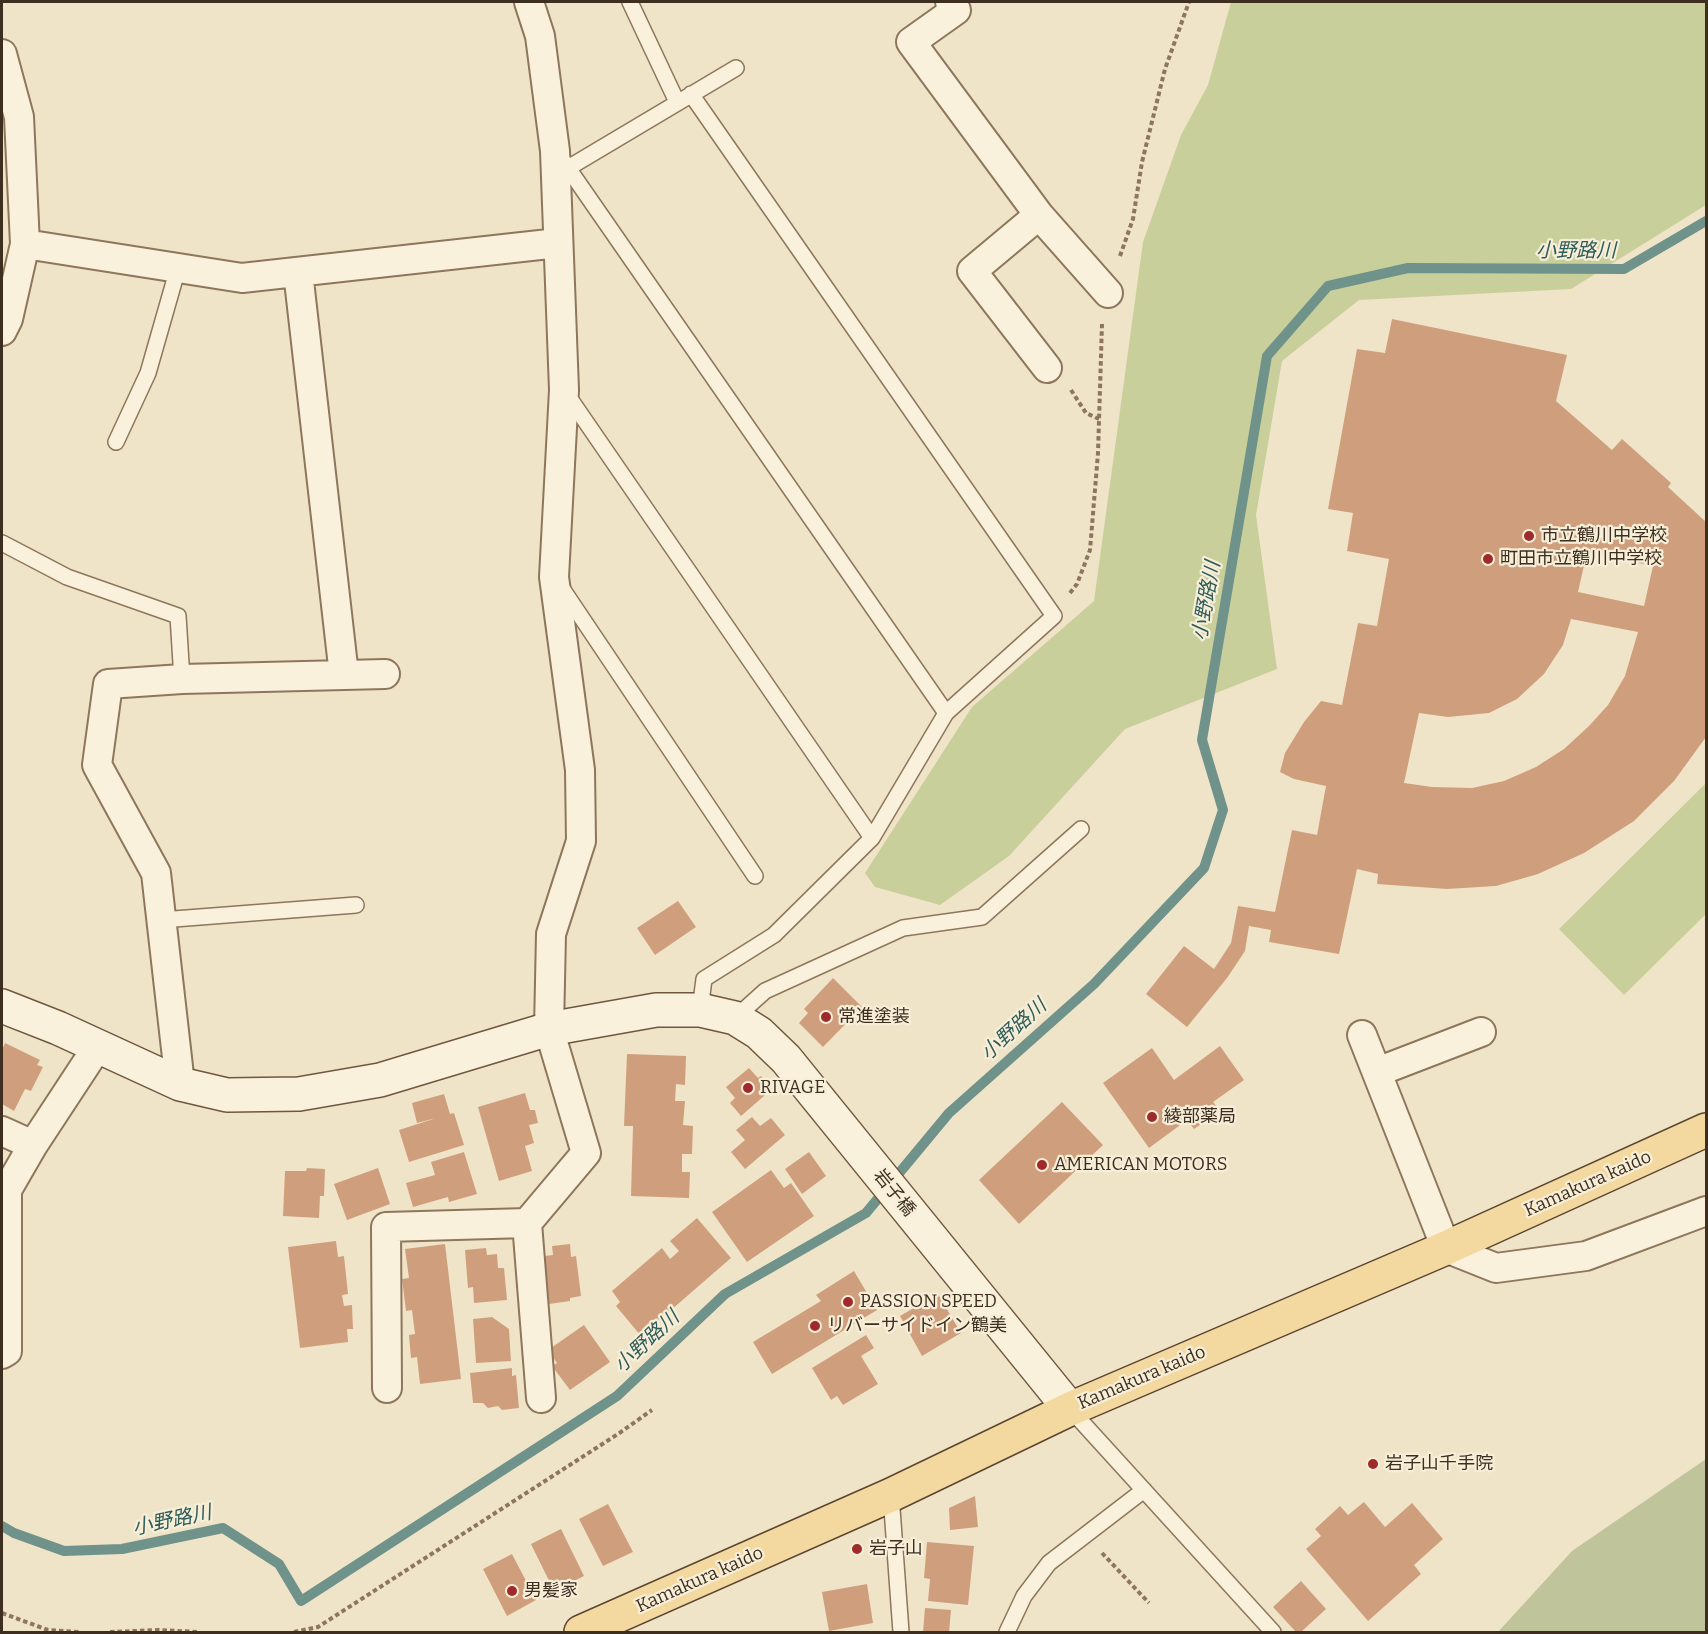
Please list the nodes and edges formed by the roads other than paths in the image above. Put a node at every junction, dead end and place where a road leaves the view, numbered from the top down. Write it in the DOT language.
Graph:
graph roads {
  1 [pos="529,2"];
  2 [pos="630,2"];
  3 [pos="950,2"];
  4 [pos="2,54"];
  5 [pos="736,68"];
  6 [pos="691,94"];
  7 [pos="677,102"];
  8 [pos="561,159"];
  9 [pos="1039,214"];
  10 [pos="558,243"];
  11 [pos="25,244"];
  12 [pos="178,268"];
  13 [pos="298,272"];
  14 [pos="1108,293"];
  15 [pos="2,331"];
  16 [pos="1047,368"];
  17 [pos="564,390"];
  18 [pos="116,442"];
  19 [pos="2,543"];
  20 [pos="554,577"];
  21 [pos="385,674"];
  22 [pos="344,675"];
  23 [pos="182,680"];
  24 [pos="946,713"];
  25 [pos="1081,829"];
  26 [pos="872,838"];
  27 [pos="755,876"];
  28 [pos="356,905"];
  29 [pos="161,920"];
  30 [pos="2,1006"];
  31 [pos="700,1010"];
  32 [pos="735,1018"];
  33 [pos="549,1029"];
  34 [pos="1481,1032"];
  35 [pos="1362,1035"];
  36 [pos="98,1046"];
  37 [pos="1377,1072"];
  38 [pos="180,1084"];
  39 [pos="1707,1130"];
  40 [pos="2,1131"];
  41 [pos="33,1145"];
  42 [pos="1707,1211"];
  43 [pos="527,1223"];
  44 [pos="1446,1248"];
  45 [pos="2,1354"];
  46 [pos="387,1388"];
  47 [pos="541,1398"];
  48 [pos="1070,1409"];
  49 [pos="1143,1490"];
  50 [pos="891,1495"];
  51 [pos="581,1632"];
  52 [pos="901,1632"];
  53 [pos="1007,1632"];
  54 [pos="1273,1632"];
  1 -- 8 [label="street"];
  2 -- 7 [label="lane"];
  3 -- 9 [label="street"];
  4 -- 11 [label="street"];
  5 -- 6 [label="lane"];
  6 -- 7 [label="lane"];
  6 -- 24 [label="lane"];
  7 -- 8 [label="lane"];
  8 -- 10 [label="street"];
  8 -- 24 [label="lane"];
  9 -- 14 [label="street"];
  9 -- 16 [label="street"];
  10 -- 13 [label="street"];
  10 -- 17 [label="street"];
  11 -- 12 [label="street"];
  11 -- 15 [label="street"];
  12 -- 13 [label="street"];
  12 -- 18 [label="lane"];
  13 -- 22 [label="street"];
  17 -- 20 [label="street"];
  17 -- 26 [label="lane"];
  19 -- 23 [label="lane"];
  20 -- 27 [label="lane"];
  20 -- 33 [label="street"];
  21 -- 22 [label="street"];
  22 -- 23 [label="street"];
  23 -- 29 [label="street"];
  24 -- 26 [label="lane"];
  25 -- 32 [label="lane"];
  26 -- 31 [label="lane"];
  28 -- 29 [label="lane"];
  29 -- 38 [label="street"];
  30 -- 36 [label="street, 岩子橋"];
  31 -- 32 [label="street, 岩子橋"];
  31 -- 33 [label="street, 岩子橋"];
  32 -- 48 [label="street, 岩子橋"];
  33 -- 38 [label="street, 岩子橋"];
  33 -- 43 [label="street"];
  34 -- 37 [label="street"];
  35 -- 37 [label="street"];
  36 -- 38 [label="street, 岩子橋"];
  36 -- 41 [label="street"];
  37 -- 44 [label="street"];
  39 -- 44 [label="main road, Kamakura kaido"];
  40 -- 41 [label="street"];
  41 -- 45 [label="street"];
  42 -- 44 [label="street"];
  43 -- 46 [label="street"];
  43 -- 47 [label="street"];
  44 -- 48 [label="main road, Kamakura kaido"];
  48 -- 49 [label="lane"];
  48 -- 50 [label="main road, Kamakura kaido"];
  49 -- 53 [label="lane"];
  49 -- 54 [label="lane"];
  50 -- 51 [label="main road, Kamakura kaido"];
  50 -- 52 [label="lane"];
}
